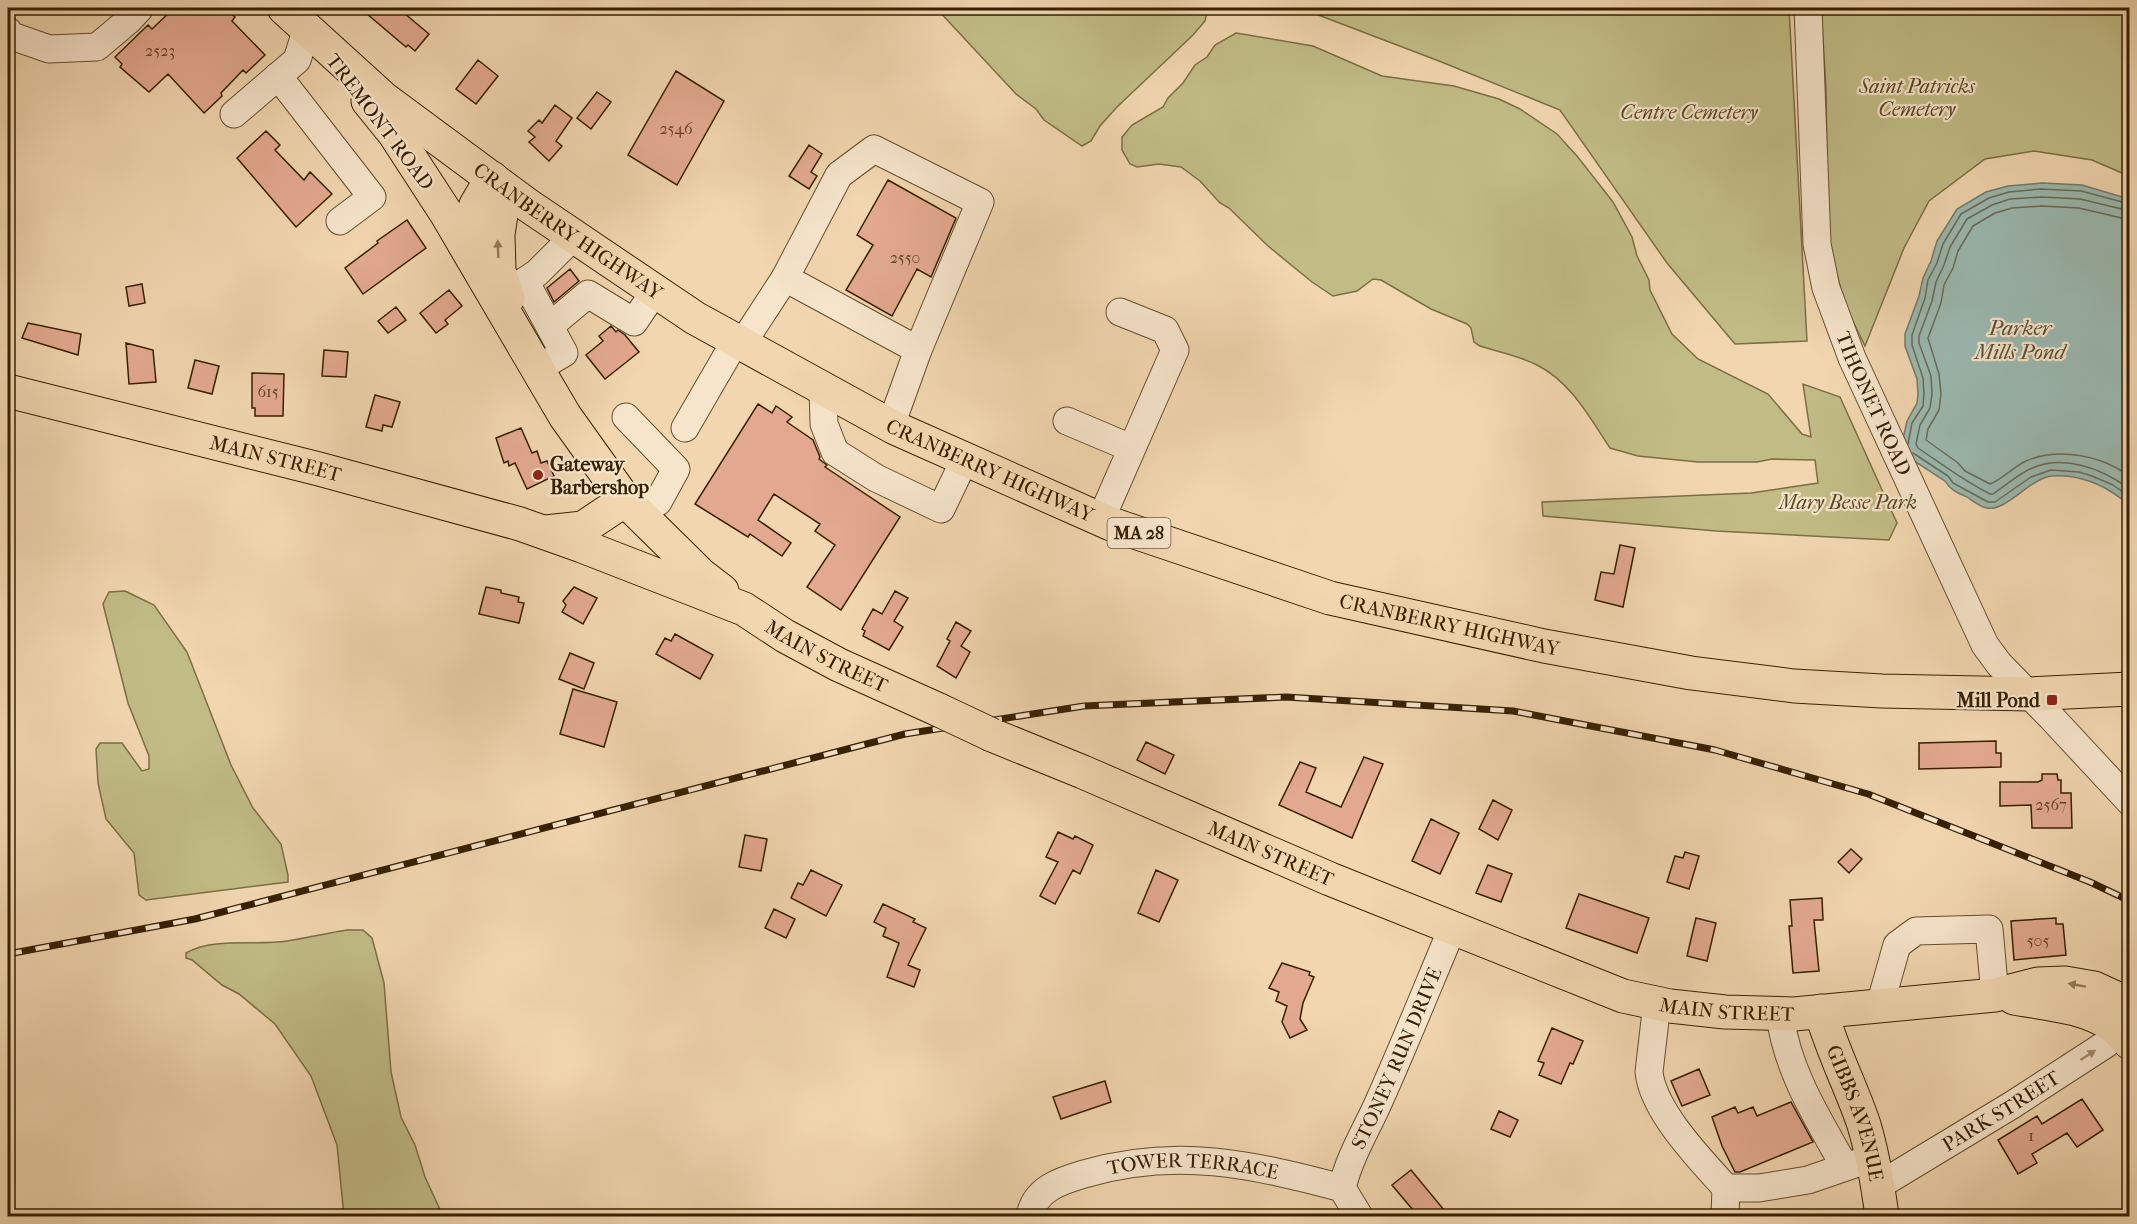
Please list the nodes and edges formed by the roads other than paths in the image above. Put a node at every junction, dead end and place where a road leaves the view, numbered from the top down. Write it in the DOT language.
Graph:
graph roads {
  1 [pos="140,8"];
  2 [pos="1808,8"];
  3 [pos="302,23"];
  4 [pos="8,31"];
  5 [pos="278,76"];
  6 [pos="234,114"];
  7 [pos="499,183"];
  8 [pos="340,221"];
  9 [pos="574,236"];
  10 [pos="464,243"];
  11 [pos="785,278"];
  12 [pos="516,287"];
  13 [pos="655,291"];
  14 [pos="1120,312"];
  15 [pos="550,326"];
  16 [pos="739,342"];
  17 [pos="918,350"];
  18 [pos="531,357"];
  19 [pos="823,388"];
  20 [pos="8,391"];
  21 [pos="626,417"];
  22 [pos="1067,420"];
  23 [pos="891,425"];
  24 [pos="685,428"];
  25 [pos="1131,448"];
  26 [pos="965,459"];
  27 [pos="636,510"];
  28 [pos="1101,519"];
  29 [pos="543,532"];
  30 [pos="582,546"];
  31 [pos="744,609"];
  32 [pos="2130,689"];
  33 [pos="2029,694"];
  34 [pos="2130,802"];
  35 [pos="1452,929"];
  36 [pos="1995,995"];
  37 [pos="1657,1004"];
  38 [pos="1880,1005"];
  39 [pos="1821,1011"];
  40 [pos="1780,1014"];
  41 [pos="2126,1018"];
  42 [pos="1869,1182"];
  43 [pos="1342,1188"];
  44 [pos="1726,1188"];
  45 [pos="1030,1216"];
  46 [pos="1359,1216"];
  47 [pos="1725,1216"];
  1 -- 4 [label="street"];
  2 -- 33 [label="street, TIHONET ROAD"];
  3 -- 5 [label="street"];
  3 -- 7 [label="main road, CRANBERRY HIGHWAY / MA 28"];
  3 -- 10 [label="main road, TREMONT ROAD"];
  5 -- 6 [label="street"];
  5 -- 8 [label="street"];
  7 -- 9 [label="main road, CRANBERRY HIGHWAY / MA 28"];
  7 -- 10 [label="main road"];
  12 -- 7 [label="main road, TREMONT ROAD, one-way"];
  9 -- 12 [label="street"];
  9 -- 13 [label="main road, CRANBERRY HIGHWAY / MA 28"];
  10 -- 18 [label="main road, TREMONT ROAD"];
  11 -- 16 [label="street"];
  11 -- 17 [label="street"];
  11 -- 17 [label="street"];
  12 -- 15 [label="street"];
  12 -- 18 [label="main road, TREMONT ROAD"];
  13 -- 15 [label="street"];
  13 -- 16 [label="main road, CRANBERRY HIGHWAY / MA 28"];
  14 -- 25 [label="street"];
  15 -- 18 [label="street"];
  16 -- 19 [label="main road, CRANBERRY HIGHWAY / MA 28"];
  16 -- 24 [label="street"];
  17 -- 23 [label="street"];
  18 -- 27 [label="main road, TREMONT ROAD"];
  19 -- 23 [label="main road, CRANBERRY HIGHWAY / MA 28"];
  19 -- 26 [label="street"];
  20 -- 29 [label="main road, MAIN STREET"];
  21 -- 27 [label="street"];
  22 -- 25 [label="street"];
  23 -- 26 [label="main road, CRANBERRY HIGHWAY / MA 28"];
  25 -- 28 [label="street"];
  26 -- 28 [label="main road, CRANBERRY HIGHWAY / MA 28"];
  27 -- 29 [label="main road, MAIN STREET"];
  27 -- 30 [label="main road, MAIN STREET"];
  27 -- 31 [label="main road, TREMONT ROAD"];
  28 -- 33 [label="main road, CRANBERRY HIGHWAY / MA 28"];
  29 -- 30 [label="main road, MAIN STREET"];
  30 -- 31 [label="main road, MAIN STREET"];
  31 -- 35 [label="main road, MAIN STREET, bridge"];
  32 -- 33 [label="main road, CRANBERRY HIGHWAY / MA 28"];
  33 -- 34 [label="street, TIHONET ROAD"];
  35 -- 37 [label="main road, MAIN STREET"];
  35 -- 43 [label="street, STONEY RUN DRIVE"];
  36 -- 38 [label="main road, MAIN STREET"];
  36 -- 38 [label="street"];
  36 -- 41 [label="main road, MAIN STREET"];
  37 -- 40 [label="main road, MAIN STREET"];
  37 -- 44 [label="street"];
  38 -- 39 [label="main road, MAIN STREET"];
  39 -- 40 [label="main road, MAIN STREET"];
  39 -- 42 [label="main road, GIBBS AVENUE"];
  40 -- 42 [label="street"];
  42 -- 41 [label="street, PARK STREET, one-way"];
  42 -- 44 [label="street, PARK STREET"];
  43 -- 45 [label="street, TOWER TERRACE"];
  43 -- 46 [label="street"];
  44 -- 47 [label="street"];
}
